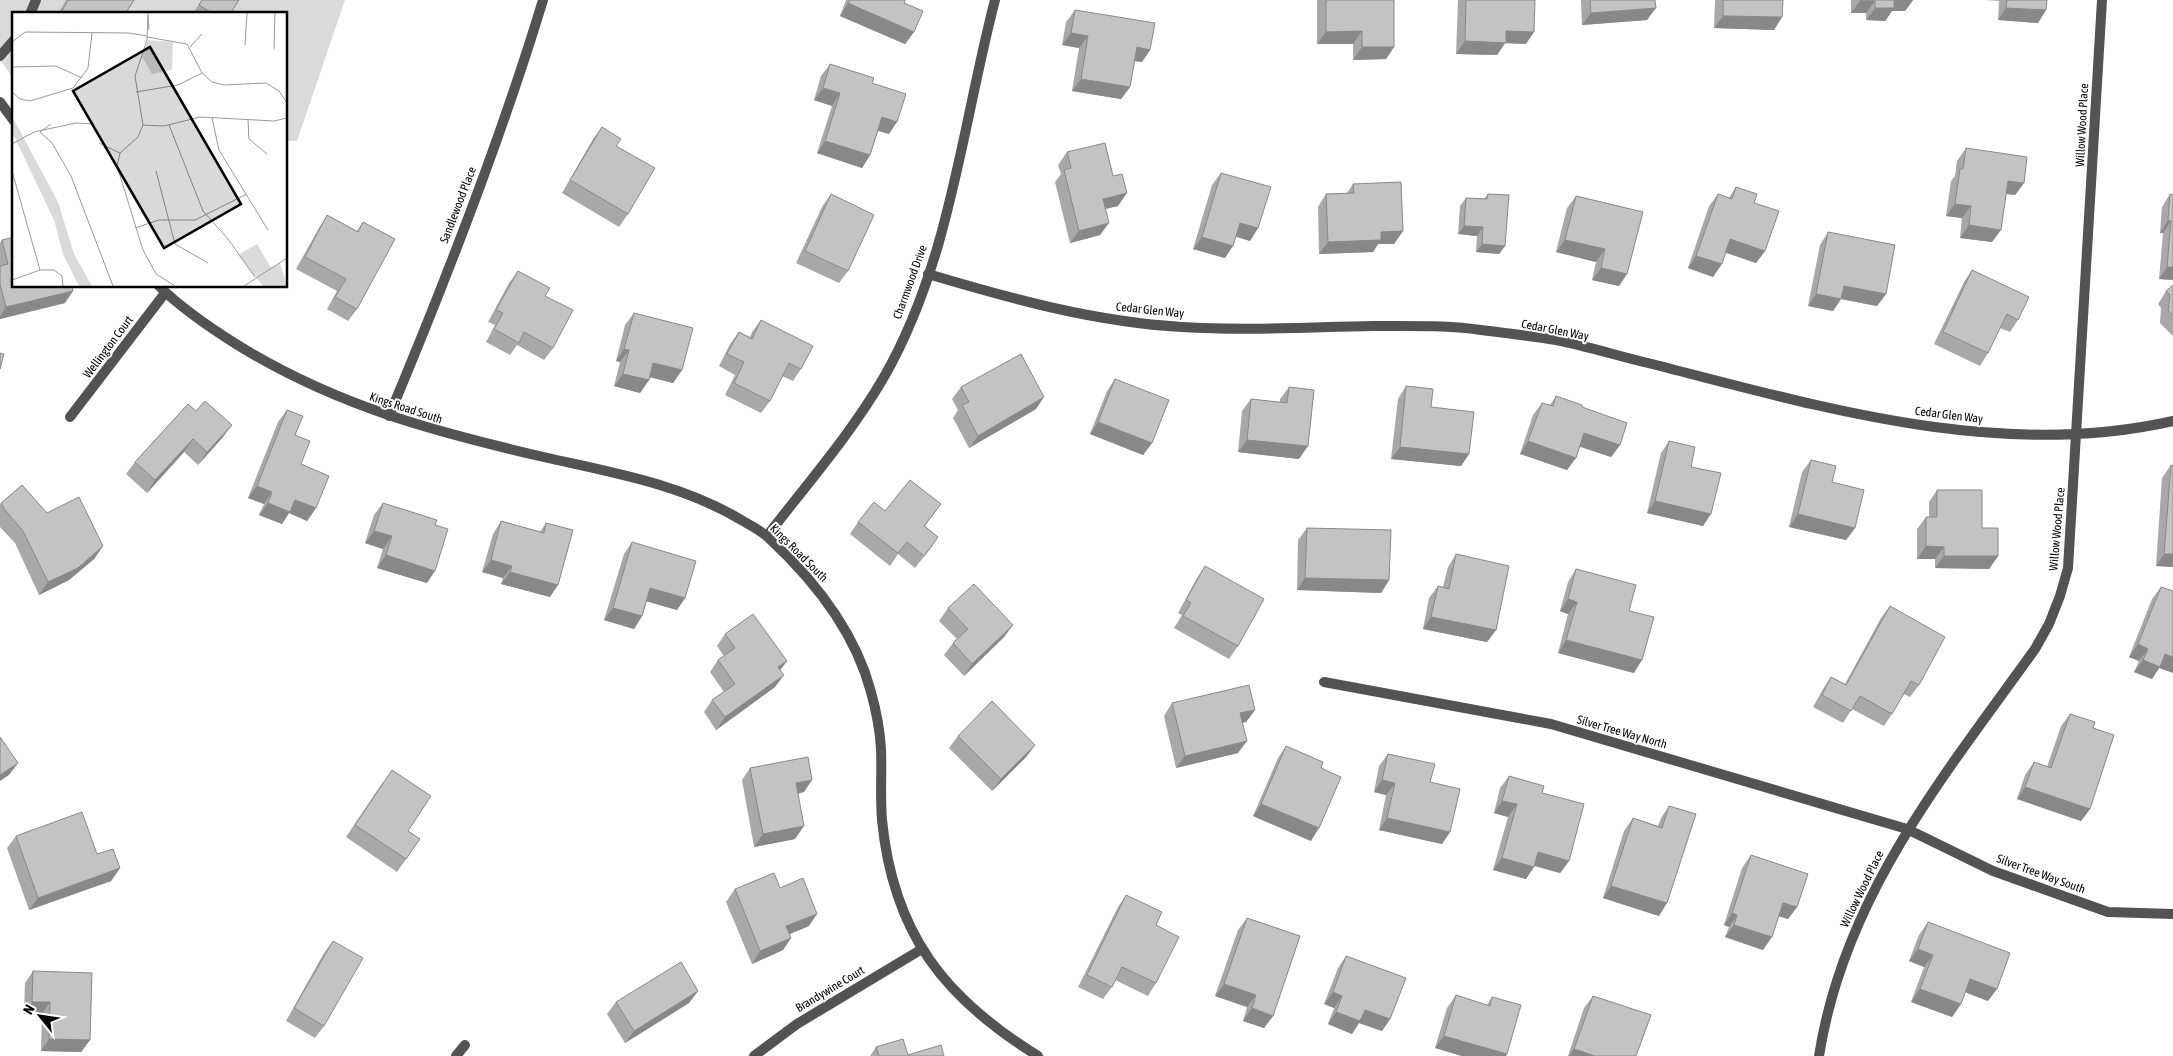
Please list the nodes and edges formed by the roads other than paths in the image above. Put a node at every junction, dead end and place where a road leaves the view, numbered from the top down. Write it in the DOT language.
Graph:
graph roads {
  1 [pos="36,0"];
  2 [pos="543,0"];
  3 [pos="995,0"];
  4 [pos="2102,0"];
  5 [pos="31,12"];
  6 [pos="12,42"];
  7 [pos="0,56"];
  8 [pos="0,102"];
  9 [pos="12,118"];
  10 [pos="928,274"];
  11 [pos="162,290"];
  12 [pos="389,416"];
  13 [pos="70,417"];
  14 [pos="2173,421"];
  15 [pos="2077,434"];
  16 [pos="767,536"];
  17 [pos="1324,682"];
  18 [pos="1908,829"];
  19 [pos="2173,914"];
  20 [pos="922,949"];
  21 [pos="465,1045"];
  22 [pos="456,1056"];
  23 [pos="754,1056"];
  24 [pos="1038,1056"];
  25 [pos="1819,1056"];
  1 -- 5 [label="street"];
  2 -- 12 [label="street, Sandlewood Place"];
  3 -- 10 [label="street, Charmwood Drive"];
  4 -- 15 [label="street, Willow Wood Place"];
  6 -- 7 [label="street"];
  8 -- 9 [label="street"];
  10 -- 15 [label="street, Cedar Glen Way"];
  10 -- 16 [label="street, Charmwood Drive"];
  11 -- 12 [label="street, Kings Road South"];
  11 -- 13 [label="street, Wellington Court"];
  12 -- 16 [label="street, Kings Road South"];
  14 -- 15 [label="street, Cedar Glen Way"];
  15 -- 18 [label="street, Willow Wood Place"];
  16 -- 20 [label="street, Kings Road South"];
  17 -- 18 [label="street, Silver Tree Way North"];
  18 -- 19 [label="street, Silver Tree Way South"];
  18 -- 25 [label="street, Willow Wood Place"];
  20 -- 23 [label="street, Brandywine Court"];
  20 -- 24 [label="street, Kings Road South"];
  21 -- 22 [label="street"];
}
